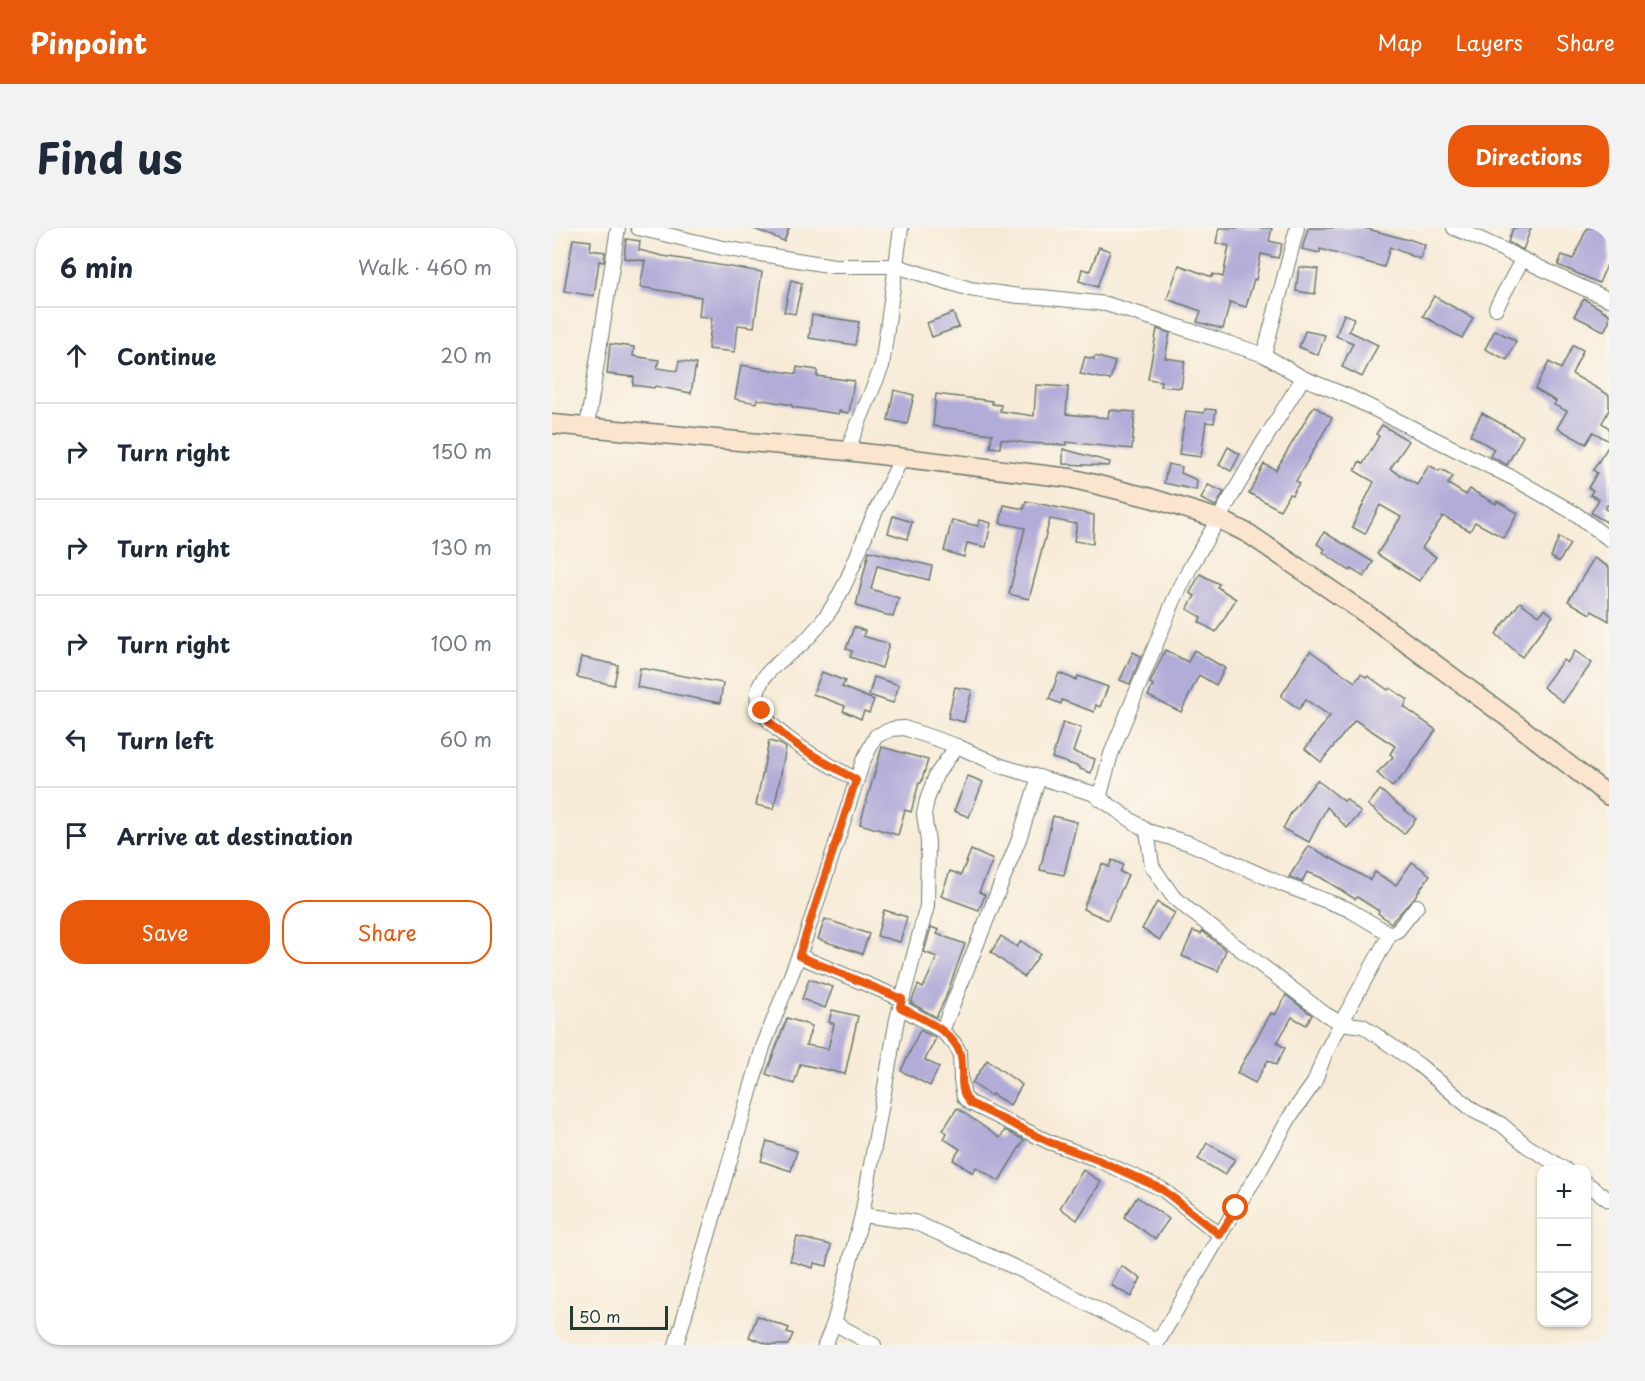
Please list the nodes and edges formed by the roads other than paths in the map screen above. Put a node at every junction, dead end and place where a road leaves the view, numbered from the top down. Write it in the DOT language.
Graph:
graph roads {
  1 [pos="618,228"];
  2 [pos="638,228"];
  3 [pos="901,228"];
  4 [pos="1297,228"];
  5 [pos="1454,228"];
  6 [pos="1522,260"];
  7 [pos="896,266"];
  8 [pos="1609,299"];
  9 [pos="1496,308"];
  10 [pos="1264,355"];
  11 [pos="1303,378"];
  12 [pos="552,424"];
  13 [pos="587,427"];
  14 [pos="847,451"];
  15 [pos="901,459"];
  16 [pos="1219,519"];
  17 [pos="1609,539"];
  18 [pos="957,746"];
  19 [pos="1039,777"];
  20 [pos="856,780"];
  21 [pos="1609,796"];
  22 [pos="1099,799"];
  23 [pos="1147,831"];
  24 [pos="1417,906"];
  25 [pos="1390,934"];
  26 [pos="799,956"];
  27 [pos="901,1003"];
  28 [pos="1341,1023"];
  29 [pos="942,1031"];
  30 [pos="1558,1165"];
  31 [pos="1591,1186"];
  32 [pos="1609,1200"];
  33 [pos="862,1215"];
  34 [pos="1220,1235"];
  35 [pos="834,1323"];
  36 [pos="1157,1343"];
  37 [pos="676,1345"];
  38 [pos="825,1345"];
  39 [pos="874,1345"];
  1 -- 13 [label="street"];
  2 -- 7 [label="street"];
  3 -- 7 [label="street"];
  4 -- 10 [label="street"];
  5 -- 6 [label="street"];
  6 -- 8 [label="street"];
  6 -- 9 [label="street"];
  7 -- 10 [label="street"];
  7 -- 14 [label="street"];
  10 -- 11 [label="street"];
  11 -- 16 [label="street"];
  11 -- 17 [label="street"];
  12 -- 13 [label="main road"];
  13 -- 14 [label="main road"];
  14 -- 15 [label="main road"];
  15 -- 16 [label="main road"];
  15 -- 20 [label="street"];
  16 -- 21 [label="main road"];
  16 -- 22 [label="street"];
  18 -- 19 [label="street"];
  18 -- 20 [label="street"];
  18 -- 27 [label="street"];
  19 -- 22 [label="street"];
  19 -- 29 [label="street"];
  20 -- 26 [label="street"];
  22 -- 23 [label="street"];
  23 -- 25 [label="street"];
  23 -- 28 [label="street"];
  24 -- 25 [label="street"];
  25 -- 28 [label="street"];
  26 -- 27 [label="street"];
  26 -- 37 [label="street"];
  27 -- 29 [label="street"];
  27 -- 33 [label="street"];
  28 -- 30 [label="street"];
  28 -- 34 [label="street"];
  29 -- 34 [label="street"];
  31 -- 32 [label="street"];
  33 -- 35 [label="street"];
  33 -- 36 [label="street"];
  34 -- 36 [label="street"];
  35 -- 38 [label="street"];
  35 -- 39 [label="street"];
}
